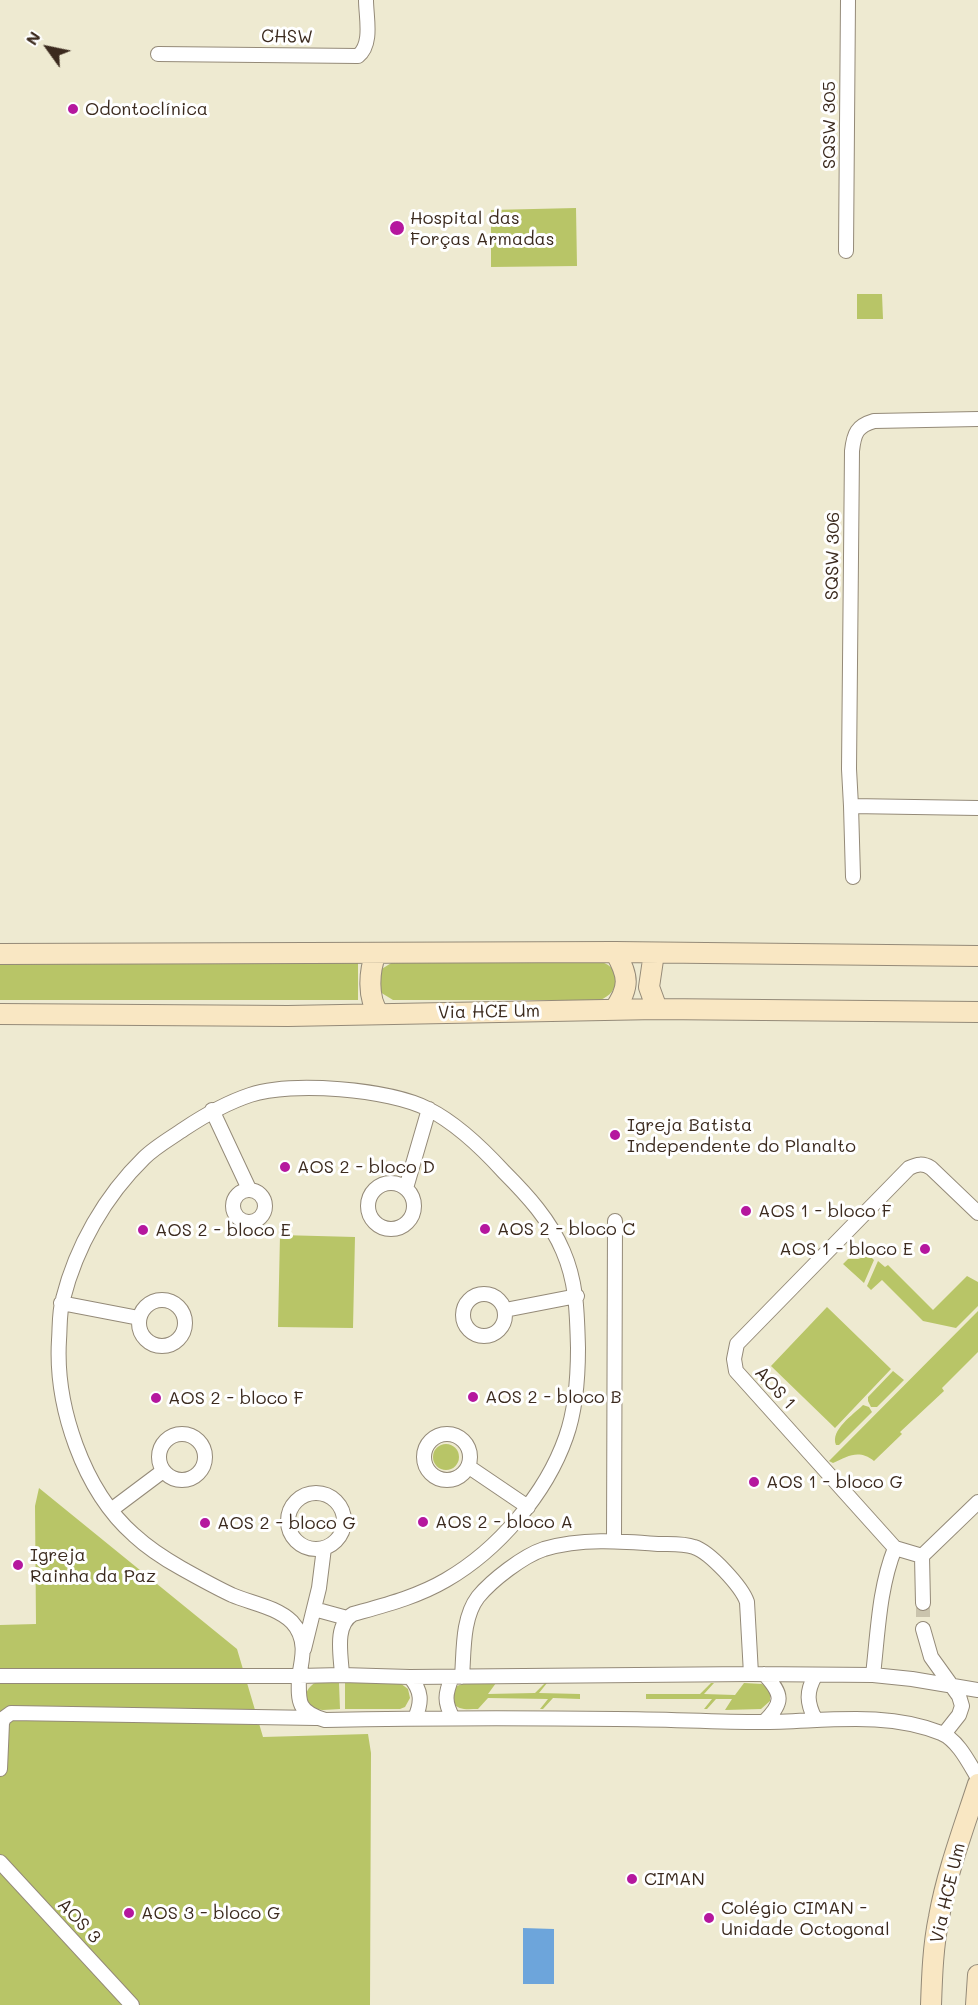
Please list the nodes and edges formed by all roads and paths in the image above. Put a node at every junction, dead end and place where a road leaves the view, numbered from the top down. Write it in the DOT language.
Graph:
graph roads {
  1 [pos="366,0"];
  2 [pos="848,0"];
  3 [pos="158,54"];
  4 [pos="846,251"];
  5 [pos="978,419"];
  6 [pos="851,806"];
  7 [pos="978,808"];
  8 [pos="853,876"];
  9 [pos="615,952"];
  10 [pos="376,953"];
  11 [pos="654,953"];
  12 [pos="0,954"];
  13 [pos="978,956"];
  14 [pos="657,1009"];
  15 [pos="614,1010"];
  16 [pos="978,1012"];
  17 [pos="0,1014"];
  18 [pos="379,1014"];
  19 [pos="429,1109"];
  20 [pos="212,1110"];
  21 [pos="406,1188"];
  22 [pos="249,1189"];
  23 [pos="978,1214"];
  24 [pos="615,1221"];
  25 [pos="577,1296"];
  26 [pos="61,1303"];
  27 [pos="505,1310"];
  28 [pos="139,1318"];
  29 [pos="469,1467"];
  30 [pos="163,1471"];
  31 [pos="978,1502"];
  32 [pos="528,1508"];
  33 [pos="111,1510"];
  34 [pos="614,1541"];
  35 [pos="324,1548"];
  36 [pos="896,1548"];
  37 [pos="922,1556"];
  38 [pos="922,1603"];
  39 [pos="315,1609"];
  40 [pos="347,1618"];
  41 [pos="923,1629"];
  42 [pos="304,1651"];
  43 [pos="342,1674"];
  44 [pos="758,1674"];
  45 [pos="873,1675"];
  46 [pos="0,1676"];
  47 [pos="299,1676"];
  48 [pos="815,1676"];
  49 [pos="410,1677"];
  50 [pos="457,1677"];
  51 [pos="952,1687"];
  52 [pos="978,1690"];
  53 [pos="318,1718"];
  54 [pos="415,1718"];
  55 [pos="453,1718"];
  56 [pos="815,1719"];
  57 [pos="764,1722"];
  58 [pos="944,1734"];
  59 [pos="0,1769"];
  60 [pos="978,1778"];
  61 [pos="978,1784"];
  62 [pos="0,1862"];
  63 [pos="978,1975"];
  64 [pos="132,2005"];
  65 [pos="931,2005"];
  66 [pos="976,2005"];
  1 -- 3 [label="street, CHSW"];
  2 -- 4 [label="street, SQSW 305"];
  5 -- 6 [label="street, SQSW 306"];
  6 -- 7 [label="street"];
  6 -- 8 [label="street, SQSW 306"];
  9 -- 10 [label="main road"];
  9 -- 11 [label="main road"];
  9 -- 15 [label="main road"];
  10 -- 12 [label="main road"];
  10 -- 18 [label="main road"];
  11 -- 13 [label="main road"];
  11 -- 14 [label="main road"];
  14 -- 15 [label="main road, Via HCE Um"];
  14 -- 16 [label="main road, Via HCE Um"];
  15 -- 18 [label="main road, Via HCE Um"];
  17 -- 18 [label="main road, Via HCE Um"];
  19 -- 20 [label="street"];
  19 -- 21 [label="street"];
  19 -- 25 [label="street"];
  20 -- 22 [label="street"];
  20 -- 26 [label="street"];
  23 -- 36 [label="street, AOS 1"];
  24 -- 34 [label="street"];
  25 -- 27 [label="street"];
  25 -- 32 [label="street"];
  26 -- 28 [label="street"];
  26 -- 33 [label="street"];
  29 -- 32 [label="street"];
  30 -- 33 [label="street"];
  31 -- 37 [label="street"];
  32 -- 40 [label="street"];
  33 -- 42 [label="street"];
  34 -- 44 [label="street"];
  34 -- 50 [label="street"];
  35 -- 35 [label="street"];
  35 -- 39 [label="street"];
  36 -- 37 [label="street"];
  36 -- 45 [label="street"];
  37 -- 38 [label="street"];
  39 -- 40 [label="street"];
  39 -- 42 [label="street"];
  40 -- 43 [label="street"];
  41 -- 51 [label="street"];
  42 -- 47 [label="street"];
  43 -- 47 [label="street"];
  43 -- 49 [label="street"];
  44 -- 48 [label="street"];
  44 -- 50 [label="street"];
  44 -- 57 [label="street"];
  45 -- 48 [label="street"];
  45 -- 51 [label="street"];
  46 -- 47 [label="street"];
  47 -- 53 [label="street"];
  48 -- 56 [label="street"];
  49 -- 50 [label="street"];
  49 -- 54 [label="street"];
  50 -- 55 [label="street"];
  51 -- 52 [label="street"];
  51 -- 58 [label="street"];
  53 -- 54 [label="street"];
  53 -- 59 [label="street"];
  54 -- 55 [label="street"];
  55 -- 57 [label="street"];
  56 -- 57 [label="street"];
  56 -- 58 [label="street"];
  58 -- 60 [label="street"];
  61 -- 65 [label="main road, Via HCE Um"];
  62 -- 64 [label="street, AOS 3"];
  63 -- 66 [label="main road"];
}
